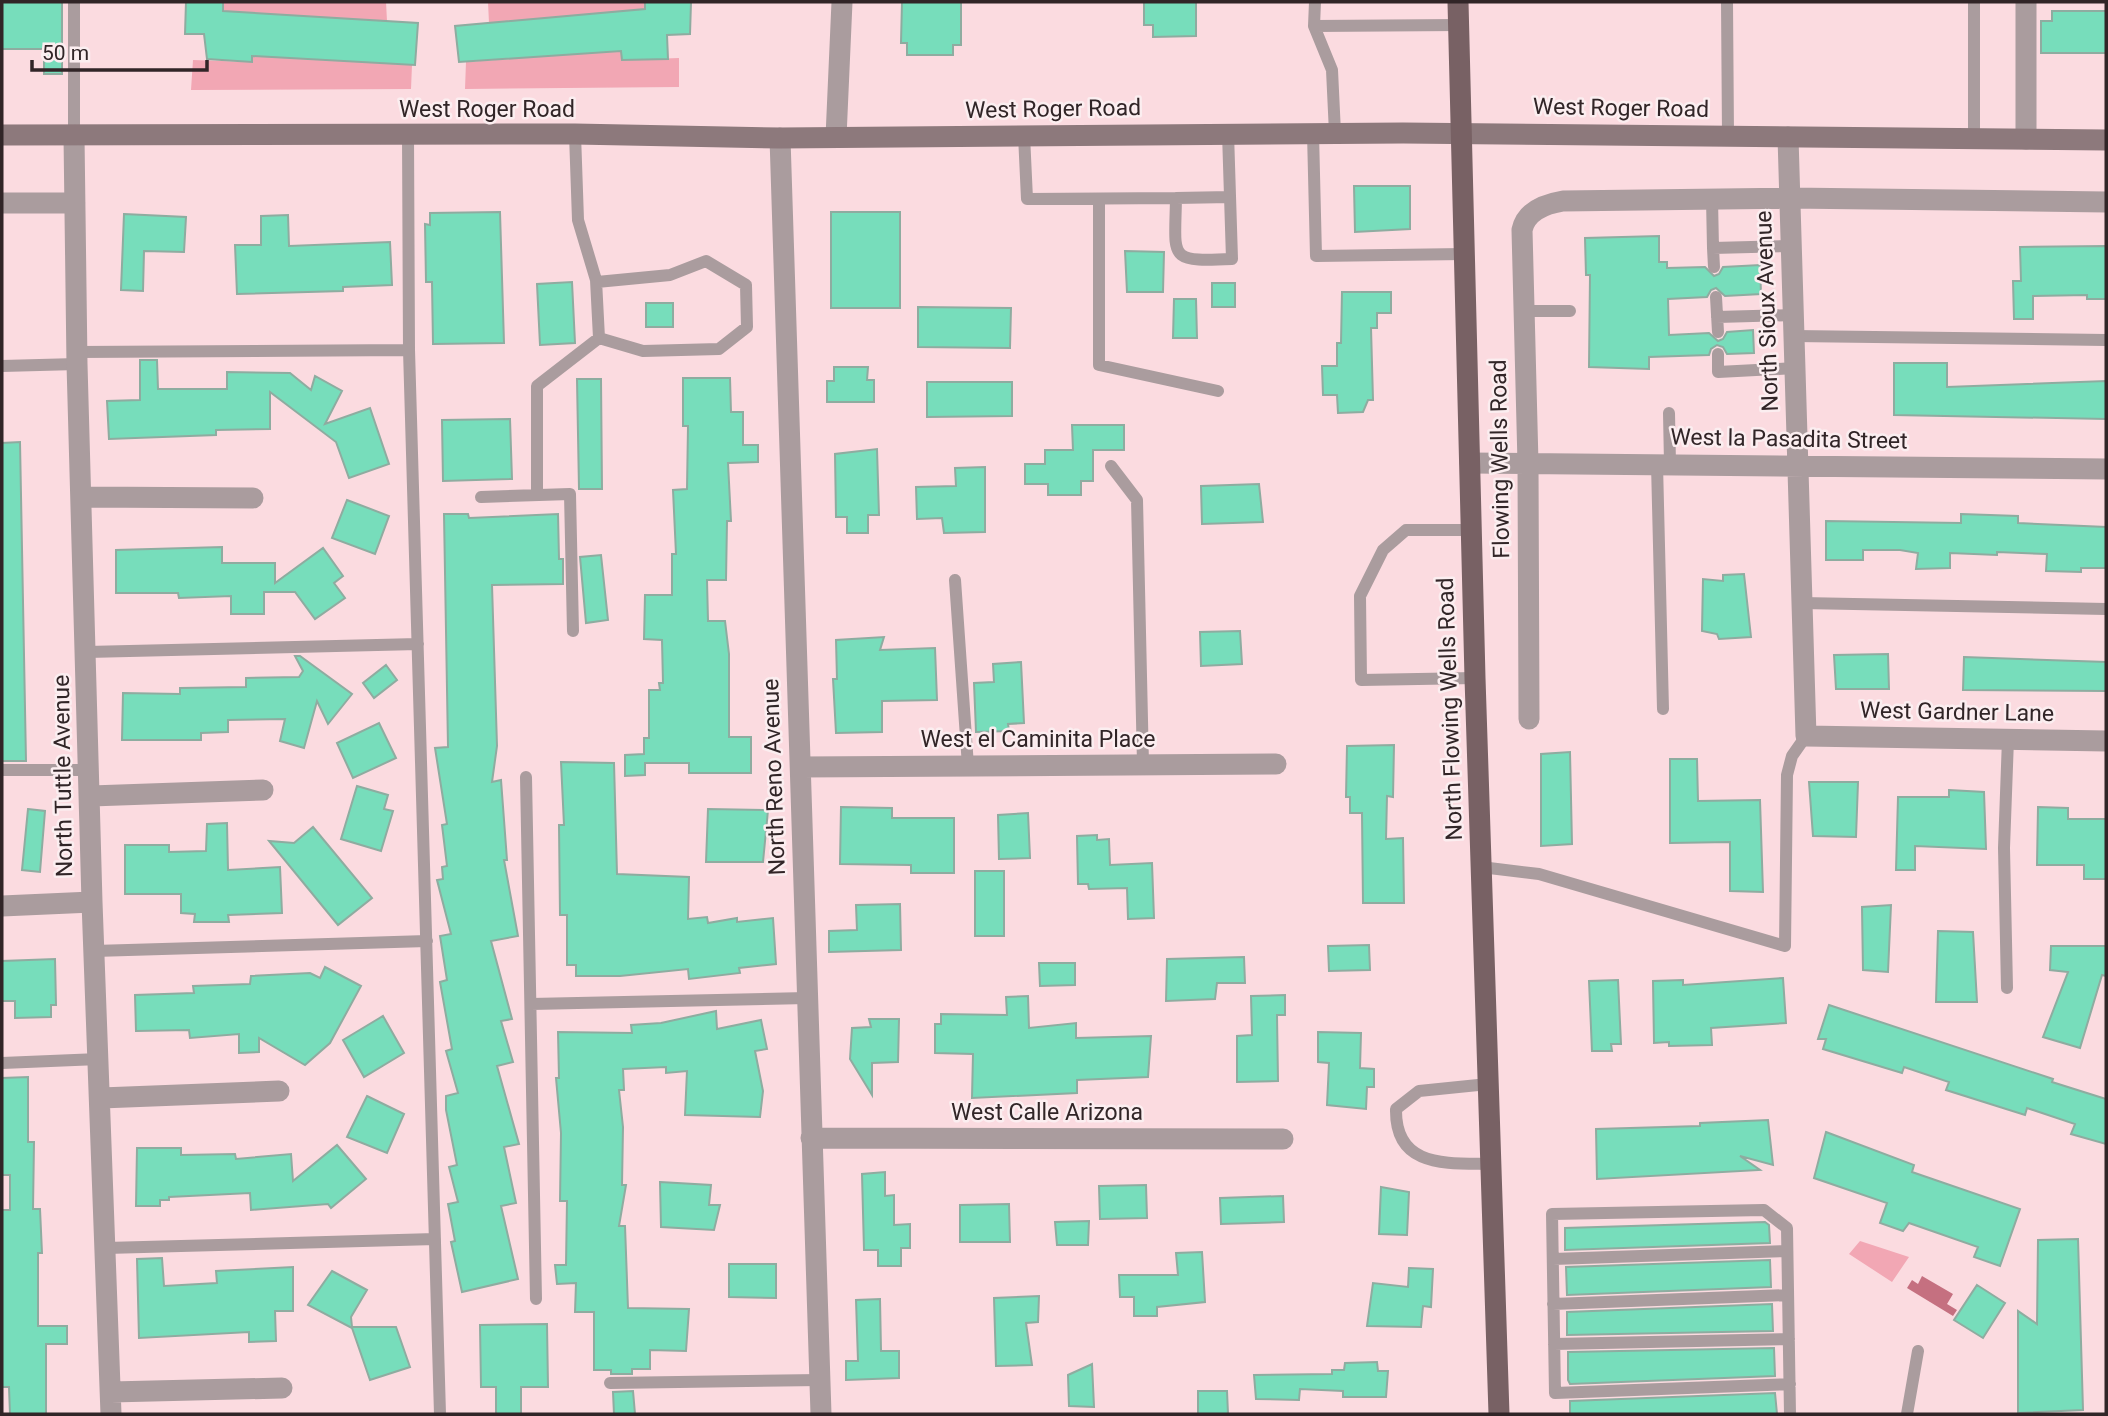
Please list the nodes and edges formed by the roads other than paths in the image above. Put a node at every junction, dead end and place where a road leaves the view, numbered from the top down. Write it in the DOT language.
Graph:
graph roads {
  1 [pos="74,2"];
  2 [pos="842,2"];
  3 [pos="1315,2"];
  4 [pos="1458,2"];
  5 [pos="1727,2"];
  6 [pos="1974,2"];
  7 [pos="2026,2"];
  8 [pos="1459,25"];
  9 [pos="1314,26"];
  10 [pos="1228,133"];
  11 [pos="1324,133"];
  12 [pos="575,134"];
  13 [pos="1460,134"];
  14 [pos="2,135"];
  15 [pos="408,135"];
  16 [pos="1024,135"];
  17 [pos="74,136"];
  18 [pos="1728,136"];
  19 [pos="1788,136"];
  20 [pos="836,137"];
  21 [pos="780,138"];
  22 [pos="1974,139"];
  23 [pos="2026,139"];
  24 [pos="2106,140"];
  25 [pos="1230,197"];
  26 [pos="1175,198"];
  27 [pos="1790,198"];
  28 [pos="1099,199"];
  29 [pos="1712,199"];
  30 [pos="2106,202"];
  31 [pos="2,203"];
  32 [pos="75,203"];
  33 [pos="1791,246"];
  34 [pos="1713,248"];
  35 [pos="1464,254"];
  36 [pos="1714,267"];
  37 [pos="597,282"];
  38 [pos="1716,297"];
  39 [pos="1524,312"];
  40 [pos="1570,312"];
  41 [pos="1717,317"];
  42 [pos="1794,326"];
  43 [pos="1718,332"];
  44 [pos="599,338"];
  45 [pos="2106,340"];
  46 [pos="409,350"];
  47 [pos="1718,355"];
  48 [pos="77,358"];
  49 [pos="2,366"];
  50 [pos="1795,368"];
  51 [pos="1218,391"];
  52 [pos="1669,413"];
  53 [pos="1470,463"];
  54 [pos="1528,463"];
  55 [pos="1664,464"];
  56 [pos="1799,465"];
  57 [pos="1111,466"];
  58 [pos="2106,469"];
  59 [pos="537,495"];
  60 [pos="83,497"];
  61 [pos="481,497"];
  62 [pos="253,498"];
  63 [pos="1471,530"];
  64 [pos="955,580"];
  65 [pos="1802,603"];
  66 [pos="2106,609"];
  67 [pos="573,631"];
  68 [pos="418,644"];
  69 [pos="87,652"];
  70 [pos="1475,678"];
  71 [pos="1662,709"];
  72 [pos="1529,719"];
  73 [pos="1806,736"];
  74 [pos="2008,739"];
  75 [pos="2106,741"];
  76 [pos="1143,764"];
  77 [pos="1276,764"];
  78 [pos="801,766"];
  79 [pos="968,766"];
  80 [pos="2,770"];
  81 [pos="90,770"];
  82 [pos="526,777"];
  83 [pos="263,790"];
  84 [pos="91,796"];
  85 [pos="1481,867"];
  86 [pos="92,902"];
  87 [pos="2,906"];
  88 [pos="427,942"];
  89 [pos="94,951"];
  90 [pos="2007,988"];
  91 [pos="807,998"];
  92 [pos="531,1004"];
  93 [pos="99,1059"];
  94 [pos="2,1063"];
  95 [pos="1488,1084"];
  96 [pos="279,1091"];
  97 [pos="102,1098"];
  98 [pos="811,1138"];
  99 [pos="1283,1139"];
  100 [pos="1490,1164"];
  101 [pos="435,1240"];
  102 [pos="106,1248"];
  103 [pos="1787,1251"];
  104 [pos="1553,1259"];
  105 [pos="1788,1295"];
  106 [pos="536,1298"];
  107 [pos="1553,1304"];
  108 [pos="1789,1339"];
  109 [pos="1554,1344"];
  110 [pos="1918,1351"];
  111 [pos="820,1380"];
  112 [pos="610,1383"];
  113 [pos="1790,1384"];
  114 [pos="282,1388"];
  115 [pos="111,1392"];
  116 [pos="111,1414"];
  117 [pos="440,1414"];
  118 [pos="821,1414"];
  119 [pos="1499,1414"];
  120 [pos="1790,1414"];
  121 [pos="1907,1414"];
  1 -- 17 [label="lane"];
  2 -- 20 [label="street"];
  3 -- 9 [label="lane"];
  4 -- 8 [label="main road, North Flowing Wells Road"];
  5 -- 18 [label="lane"];
  6 -- 22 [label="lane"];
  7 -- 23 [label="street"];
  8 -- 9 [label="lane"];
  8 -- 13 [label="main road, North Flowing Wells Road"];
  9 -- 11 [label="lane"];
  10 -- 11 [label="street, West Roger Road"];
  10 -- 16 [label="street, West Roger Road"];
  10 -- 25 [label="lane"];
  11 -- 13 [label="street, West Roger Road"];
  11 -- 35 [label="lane"];
  12 -- 15 [label="street, West Roger Road"];
  12 -- 21 [label="street, West Roger Road"];
  12 -- 37 [label="lane"];
  13 -- 18 [label="street, West Roger Road"];
  13 -- 35 [label="main road, North Flowing Wells Road"];
  14 -- 17 [label="street, West Roger Road"];
  15 -- 17 [label="street, West Roger Road"];
  15 -- 46 [label="lane"];
  16 -- 20 [label="street, West Roger Road"];
  16 -- 28 [label="lane"];
  17 -- 32 [label="street, North Tuttle Avenue"];
  18 -- 19 [label="street, West Roger Road"];
  19 -- 22 [label="street, West Roger Road"];
  19 -- 27 [label="street, North Sioux Avenue"];
  20 -- 21 [label="street, West Roger Road"];
  21 -- 78 [label="street, North Reno Avenue"];
  22 -- 23 [label="street, West Roger Road"];
  23 -- 24 [label="street, West Roger Road"];
  25 -- 26 [label="lane"];
  25 -- 26 [label="lane"];
  26 -- 28 [label="lane"];
  27 -- 29 [label="street"];
  27 -- 30 [label="street"];
  27 -- 33 [label="street, North Sioux Avenue"];
  28 -- 51 [label="lane"];
  29 -- 34 [label="lane"];
  29 -- 39 [label="street, Flowing Wells Road"];
  31 -- 32 [label="street"];
  32 -- 48 [label="street, North Tuttle Avenue"];
  33 -- 34 [label="lane"];
  33 -- 42 [label="street, North Sioux Avenue"];
  34 -- 36 [label="lane"];
  35 -- 53 [label="main road, North Flowing Wells Road"];
  37 -- 44 [label="lane"];
  37 -- 44 [label="lane"];
  38 -- 41 [label="lane"];
  39 -- 40 [label="lane"];
  39 -- 54 [label="street, Flowing Wells Road"];
  41 -- 42 [label="lane"];
  41 -- 43 [label="lane"];
  42 -- 45 [label="lane"];
  42 -- 50 [label="street, North Sioux Avenue"];
  44 -- 59 [label="lane"];
  46 -- 48 [label="lane"];
  46 -- 68 [label="lane"];
  47 -- 50 [label="lane"];
  48 -- 49 [label="lane"];
  48 -- 60 [label="street, North Tuttle Avenue"];
  50 -- 56 [label="street, North Sioux Avenue"];
  52 -- 55 [label="lane"];
  53 -- 54 [label="street, West la Pasadita Street"];
  53 -- 63 [label="main road, North Flowing Wells Road"];
  54 -- 55 [label="street, West la Pasadita Street"];
  54 -- 72 [label="street, Flowing Wells Road"];
  55 -- 56 [label="street, West la Pasadita Street"];
  55 -- 71 [label="lane"];
  56 -- 58 [label="street, West la Pasadita Street"];
  56 -- 65 [label="street, North Sioux Avenue"];
  57 -- 76 [label="lane"];
  59 -- 61 [label="lane"];
  59 -- 67 [label="lane"];
  60 -- 62 [label="street"];
  60 -- 69 [label="street, North Tuttle Avenue"];
  63 -- 70 [label="main road, North Flowing Wells Road"];
  63 -- 70 [label="lane"];
  64 -- 79 [label="lane"];
  65 -- 66 [label="lane"];
  65 -- 73 [label="street, North Sioux Avenue"];
  68 -- 69 [label="lane"];
  68 -- 88 [label="lane"];
  69 -- 81 [label="street, North Tuttle Avenue"];
  70 -- 85 [label="main road, North Flowing Wells Road"];
  73 -- 74 [label="street, West Gardner Lane"];
  73 -- 85 [label="lane"];
  74 -- 75 [label="street, West Gardner Lane"];
  74 -- 90 [label="lane"];
  76 -- 77 [label="street, West el Caminita Place"];
  76 -- 79 [label="street, West el Caminita Place"];
  78 -- 79 [label="street, West el Caminita Place"];
  78 -- 91 [label="street, North Reno Avenue"];
  80 -- 81 [label="lane"];
  81 -- 84 [label="street, North Tuttle Avenue"];
  82 -- 92 [label="lane"];
  83 -- 84 [label="street"];
  84 -- 86 [label="street, North Tuttle Avenue"];
  85 -- 95 [label="main road, North Flowing Wells Road"];
  86 -- 87 [label="street"];
  86 -- 89 [label="street, North Tuttle Avenue"];
  88 -- 89 [label="lane"];
  88 -- 101 [label="lane"];
  89 -- 93 [label="street, North Tuttle Avenue"];
  91 -- 92 [label="lane"];
  91 -- 98 [label="street, North Reno Avenue"];
  92 -- 106 [label="lane"];
  93 -- 94 [label="lane"];
  93 -- 97 [label="street, North Tuttle Avenue"];
  95 -- 100 [label="main road, North Flowing Wells Road"];
  95 -- 100 [label="lane"];
  96 -- 97 [label="street"];
  97 -- 102 [label="street, North Tuttle Avenue"];
  98 -- 99 [label="street, West Calle Arizona"];
  98 -- 111 [label="street, North Reno Avenue"];
  100 -- 119 [label="main road, North Flowing Wells Road"];
  101 -- 102 [label="lane"];
  101 -- 117 [label="lane"];
  102 -- 115 [label="street, North Tuttle Avenue"];
  103 -- 104 [label="lane"];
  103 -- 104 [label="lane"];
  103 -- 105 [label="lane"];
  104 -- 107 [label="lane"];
  105 -- 107 [label="lane"];
  105 -- 108 [label="lane"];
  107 -- 109 [label="lane"];
  108 -- 109 [label="lane"];
  108 -- 113 [label="lane"];
  109 -- 113 [label="lane"];
  110 -- 121 [label="lane"];
  111 -- 112 [label="lane"];
  111 -- 118 [label="street, North Reno Avenue"];
  113 -- 120 [label="lane"];
  114 -- 115 [label="street"];
  115 -- 116 [label="street, North Tuttle Avenue"];
}
